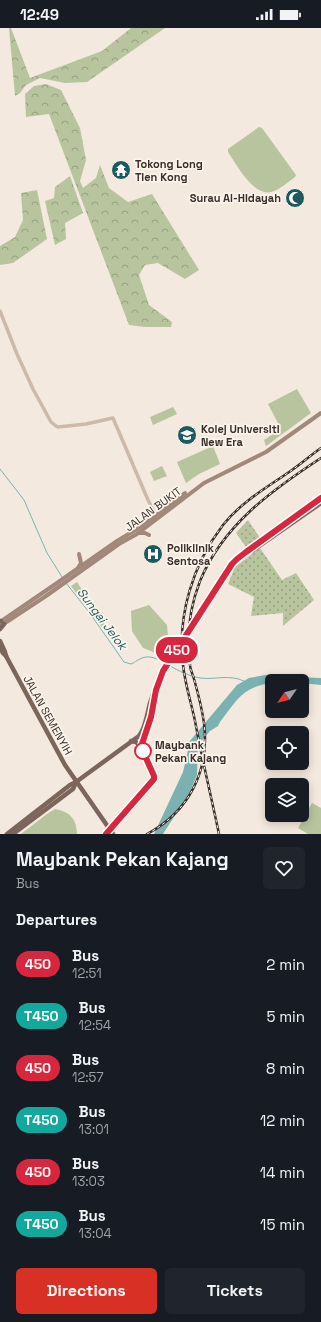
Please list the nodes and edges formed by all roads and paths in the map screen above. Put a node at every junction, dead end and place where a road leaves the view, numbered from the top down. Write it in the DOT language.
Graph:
graph roads {
  1 [pos="0,311"];
  2 [pos="321,412"];
  3 [pos="321,498"];
  4 [pos="321,503"];
  5 [pos="156,517"];
  6 [pos="149,525"];
  7 [pos="138,534"];
  8 [pos="92,559"];
  9 [pos="78,568"];
  10 [pos="229,569"];
  11 [pos="68,578"];
  12 [pos="1,624"];
  13 [pos="0,641"];
  14 [pos="0,648"];
  15 [pos="6,656"];
  16 [pos="156,690"];
  17 [pos="131,741"];
  18 [pos="141,747"];
  19 [pos="72,776"];
  20 [pos="76,782"];
  21 [pos="70,785"];
  22 [pos="111,832"];
  23 [pos="7,834"];
  24 [pos="13,834"];
  1 -- 5 [label="street"];
  2 -- 5 [label="main road, JALAN BUKIT"];
  3 -- 10 [label="main road"];
  4 -- 10 [label="main road"];
  5 -- 6 [label="main road, JALAN BUKIT"];
  5 -- 8 [label="main road, JALAN BUKIT"];
  6 -- 7 [label="main road, JALAN BUKIT"];
  6 -- 7 [label="main road"];
  7 -- 11 [label="main road, JALAN BUKIT"];
  8 -- 9 [label="main road, JALAN BUKIT"];
  8 -- 9 [label="main road"];
  9 -- 11 [label="main road, JALAN BUKIT"];
  10 -- 16 [label="main road, bridge"];
  11 -- 12 [label="main road, JALAN BUKIT"];
  13 -- 15 [label="main road, JALAN SEMENYIH"];
  14 -- 15 [label="main road, JALAN SEMENYIH"];
  15 -- 19 [label="main road, JALAN SEMENYIH"];
  16 -- 17 [label="main road"];
  16 -- 18 [label="main road"];
  17 -- 18 [label="main road"];
  17 -- 20 [label="main road"];
  18 -- 22 [label="main road"];
  19 -- 20 [label="main road, JALAN SEMENYIH"];
  19 -- 21 [label="main road"];
  20 -- 21 [label="main road"];
  20 -- 22 [label="main road, JALAN SEMENYIH"];
  20 -- 24 [label="main road"];
  21 -- 23 [label="main road"];
}
